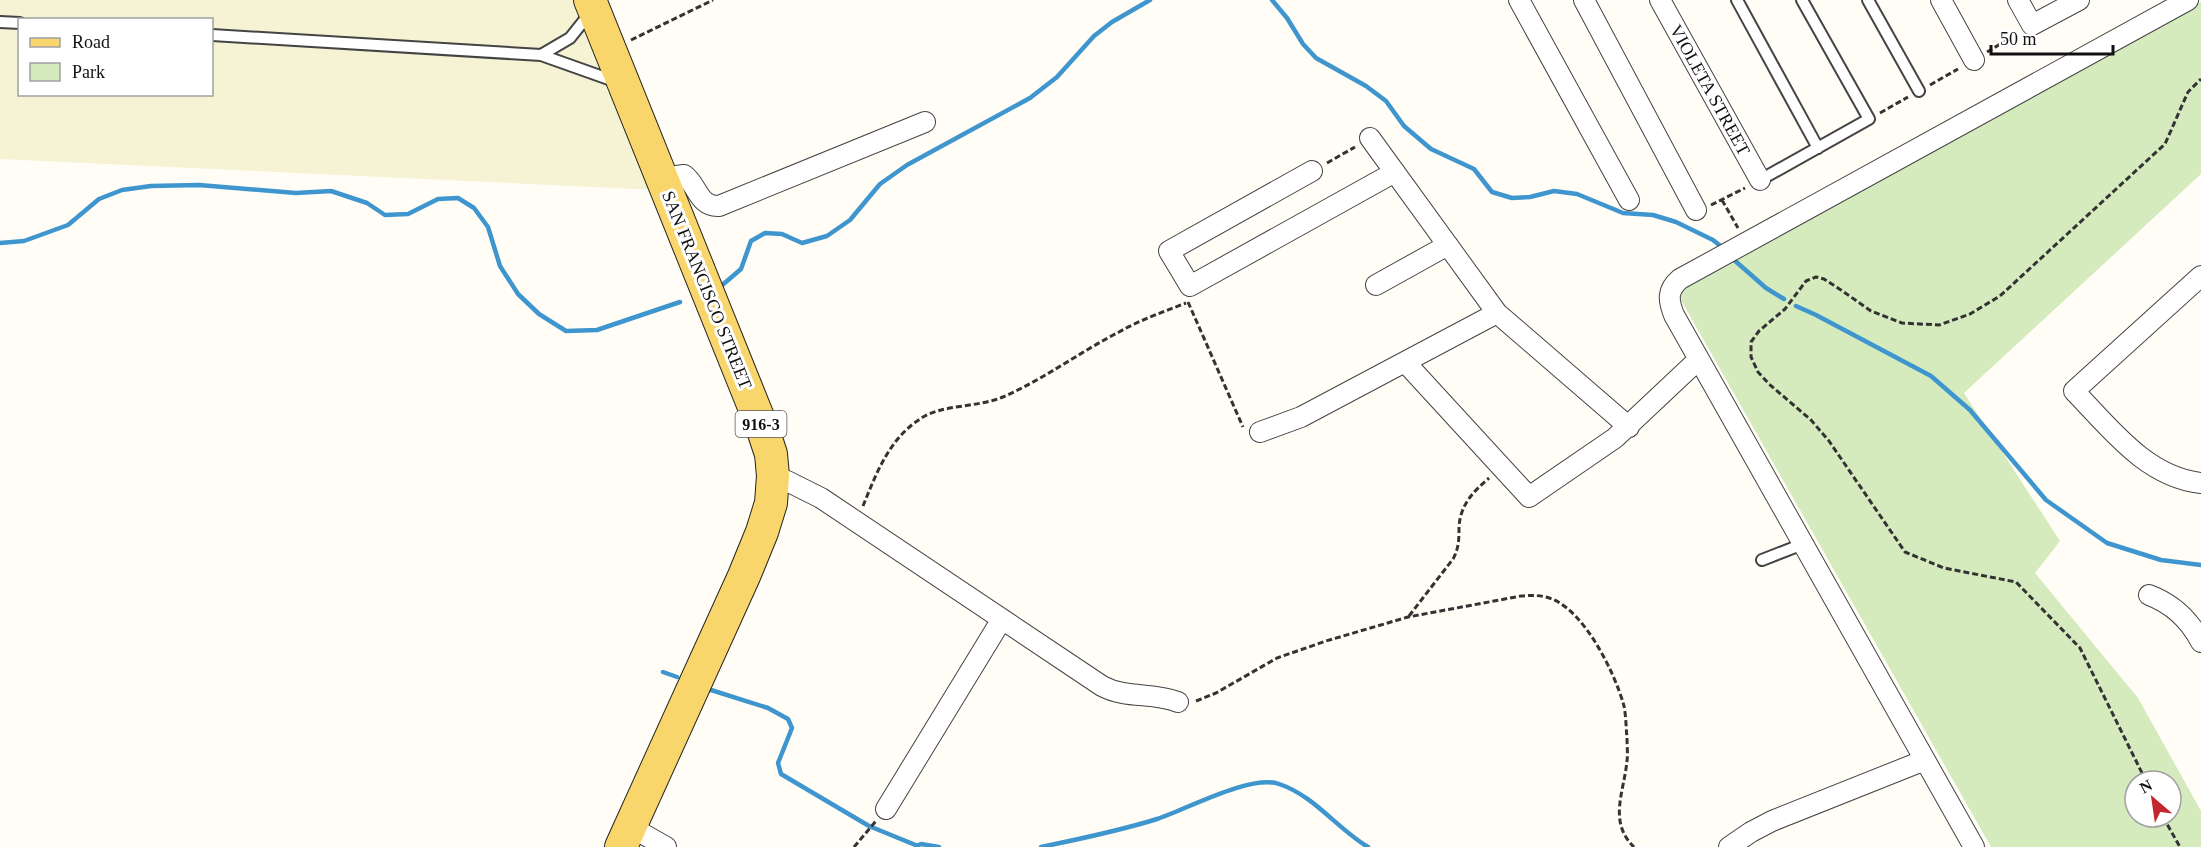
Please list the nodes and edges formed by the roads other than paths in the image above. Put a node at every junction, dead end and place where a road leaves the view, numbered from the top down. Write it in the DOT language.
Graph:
graph roads {
  1 [pos="1519,0"];
  2 [pos="1584,0"];
  3 [pos="1660,0"];
  4 [pos="1737,0"];
  5 [pos="1802,0"];
  6 [pos="1868,0"];
  7 [pos="1941,0"];
  8 [pos="2018,0"];
  9 [pos="2079,0"];
  10 [pos="2188,0"];
  11 [pos="592,4"];
  12 [pos="0,22"];
  13 [pos="18,23"];
  14 [pos="213,35"];
  15 [pos="541,55"];
  16 [pos="1974,60"];
  17 [pos="624,85"];
  18 [pos="1918,91"];
  19 [pos="924,122"];
  20 [pos="1370,138"];
  21 [pos="1818,148"];
  22 [pos="1312,171"];
  23 [pos="1395,172"];
  24 [pos="662,178"];
  25 [pos="1760,180"];
  26 [pos="1629,200"];
  27 [pos="1696,210"];
  28 [pos="1448,244"];
  29 [pos="2201,276"];
  30 [pos="1376,285"];
  31 [pos="1497,313"];
  32 [pos="1699,359"];
  33 [pos="1405,362"];
  34 [pos="1629,427"];
  35 [pos="1260,432"];
  36 [pos="773,476"];
  37 [pos="2201,483"];
  38 [pos="1803,544"];
  39 [pos="1762,560"];
  40 [pos="2149,595"];
  41 [pos="1002,619"];
  42 [pos="2200,638"];
  43 [pos="1178,702"];
  44 [pos="1925,760"];
  45 [pos="886,808"];
  46 [pos="626,837"];
  47 [pos="666,847"];
  48 [pos="1729,847"];
  49 [pos="1974,847"];
  1 -- 26 [label="street"];
  2 -- 27 [label="street"];
  3 -- 25 [label="street, VIOLETA STREET"];
  4 -- 21 [label="lane"];
  5 -- 21 [label="lane"];
  6 -- 18 [label="lane"];
  7 -- 16 [label="street"];
  8 -- 9 [label="street"];
  10 -- 32 [label="street"];
  11 -- 15 [label="lane"];
  11 -- 17 [label="main road, SAN FRANCISCO STREET / 916-3"];
  12 -- 13 [label="lane"];
  14 -- 15 [label="lane"];
  15 -- 17 [label="lane"];
  17 -- 24 [label="main road, SAN FRANCISCO STREET / 916-3"];
  19 -- 24 [label="street"];
  20 -- 23 [label="street"];
  21 -- 25 [label="lane"];
  22 -- 23 [label="street"];
  23 -- 28 [label="street"];
  24 -- 36 [label="main road, SAN FRANCISCO STREET / 916-3"];
  28 -- 30 [label="street"];
  28 -- 31 [label="street"];
  29 -- 37 [label="street"];
  31 -- 33 [label="street"];
  31 -- 34 [label="street"];
  32 -- 34 [label="street"];
  32 -- 38 [label="street"];
  33 -- 34 [label="street"];
  33 -- 35 [label="street"];
  36 -- 41 [label="street"];
  36 -- 46 [label="main road, SAN FRANCISCO STREET / 916-3"];
  38 -- 39 [label="lane"];
  38 -- 44 [label="street"];
  40 -- 42 [label="street"];
  41 -- 43 [label="street"];
  41 -- 45 [label="street"];
  44 -- 48 [label="street"];
  44 -- 49 [label="street"];
  46 -- 47 [label="street"];
}
